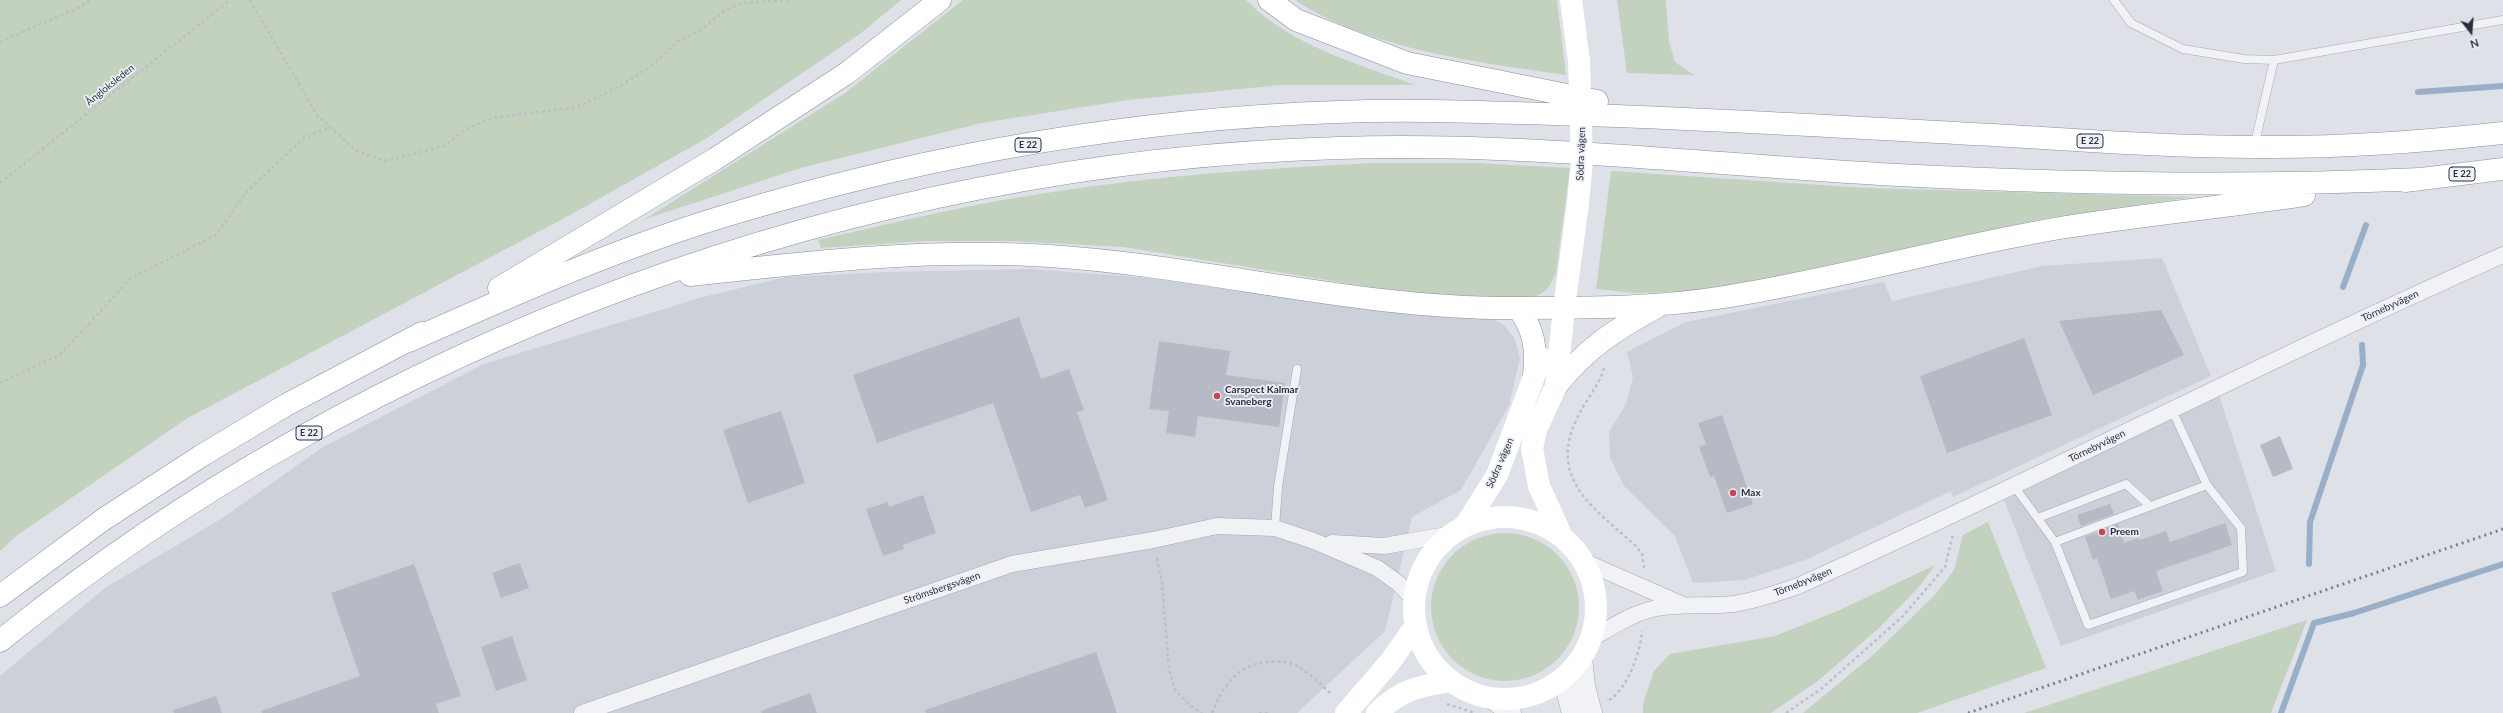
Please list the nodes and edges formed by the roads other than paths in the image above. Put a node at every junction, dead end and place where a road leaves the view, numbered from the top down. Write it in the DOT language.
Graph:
graph roads {
  1 [pos="940,0"];
  2 [pos="1269,0"];
  3 [pos="1571,0"];
  4 [pos="2114,0"];
  5 [pos="2503,20"];
  6 [pos="2274,60"];
  7 [pos="1677,117"];
  8 [pos="2503,133"];
  9 [pos="2254,148"];
  10 [pos="2503,169"];
  11 [pos="2420,178"];
  12 [pos="2503,255"];
  13 [pos="649,280"];
  14 [pos="1660,305"];
  15 [pos="1518,308"];
  16 [pos="1564,308"];
  17 [pos="409,341"];
  18 [pos="1296,369"];
  19 [pos="1534,375"];
  20 [pos="1556,386"];
  21 [pos="2172,410"];
  22 [pos="2207,485"];
  23 [pos="2014,486"];
  24 [pos="2150,506"];
  25 [pos="2038,518"];
  26 [pos="1275,528"];
  27 [pos="1459,530"];
  28 [pos="1562,537"];
  29 [pos="1314,541"];
  30 [pos="2055,542"];
  31 [pos="1583,560"];
  32 [pos="0,596"];
  33 [pos="1415,600"];
  34 [pos="1683,605"];
  35 [pos="1416,625"];
  36 [pos="0,641"];
  37 [pos="1586,648"];
  38 [pos="1563,679"];
  39 [pos="1450,681"];
  40 [pos="1492,698"];
  41 [pos="1585,712"];
  42 [pos="582,713"];
  43 [pos="1346,713"];
  44 [pos="1377,713"];
  45 [pos="1511,713"];
  1 -- 17 [label="main road"];
  2 -- 7 [label="main road"];
  3 -- 16 [label="main road, Södra vägen, bridge"];
  4 -- 6 [label="lane"];
  5 -- 6 [label="lane"];
  6 -- 9 [label="lane"];
  7 -- 9 [label="main road, E 22"];
  7 -- 17 [label="main road, E 22"];
  8 -- 9 [label="main road, E 22"];
  10 -- 11 [label="main road, E 22"];
  11 -- 13 [label="main road, E 22"];
  11 -- 14 [label="main road"];
  12 -- 21 [label="street, Törnebyvägen"];
  13 -- 15 [label="main road"];
  13 -- 36 [label="main road, E 22"];
  14 -- 16 [label="main road"];
  14 -- 20 [label="main road"];
  15 -- 16 [label="main road"];
  15 -- 19 [label="main road"];
  16 -- 19 [label="main road, Södra vägen"];
  16 -- 20 [label="main road, Södra vägen"];
  17 -- 32 [label="main road, E 22"];
  18 -- 26 [label="lane"];
  19 -- 27 [label="main road, Södra vägen"];
  20 -- 28 [label="main road, Södra vägen"];
  21 -- 22 [label="lane"];
  21 -- 23 [label="street, Törnebyvägen"];
  22 -- 24 [label="lane"];
  22 -- 30 [label="lane"];
  23 -- 25 [label="lane"];
  23 -- 34 [label="street, Törnebyvägen"];
  24 -- 25 [label="lane"];
  24 -- 30 [label="lane"];
  25 -- 30 [label="lane"];
  26 -- 29 [label="street, Strömsbergsvägen"];
  26 -- 42 [label="street, Strömsbergsvägen"];
  27 -- 28 [label="main road"];
  27 -- 29 [label="street, Strömsbergsvägen"];
  27 -- 33 [label="main road"];
  28 -- 31 [label="main road"];
  29 -- 33 [label="street, Strömsbergsvägen"];
  31 -- 34 [label="street, Törnebyvägen"];
  31 -- 37 [label="main road"];
  33 -- 35 [label="main road"];
  34 -- 37 [label="street, Törnebyvägen"];
  35 -- 39 [label="main road"];
  35 -- 43 [label="main road"];
  37 -- 38 [label="main road"];
  37 -- 41 [label="street"];
  38 -- 40 [label="main road"];
  38 -- 41 [label="street"];
  39 -- 40 [label="main road"];
  39 -- 44 [label="main road"];
  40 -- 45 [label="street"];
}
